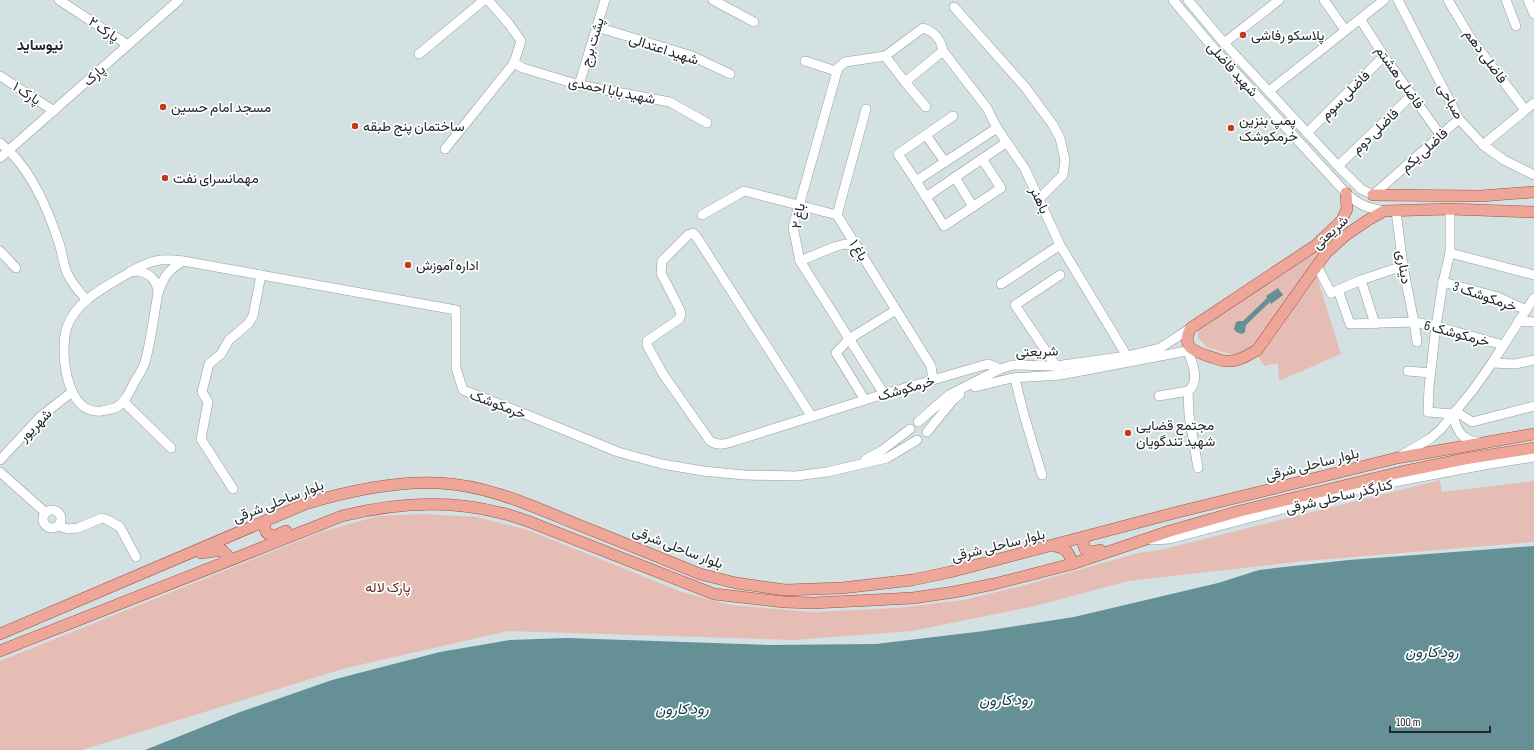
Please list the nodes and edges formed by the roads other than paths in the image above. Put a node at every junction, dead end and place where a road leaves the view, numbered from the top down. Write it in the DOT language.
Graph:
graph roads {
  1 [pos="59,0"];
  2 [pos="179,0"];
  3 [pos="484,0"];
  4 [pos="488,0"];
  5 [pos="605,0"];
  6 [pos="713,0"];
  7 [pos="1173,0"];
  8 [pos="1279,0"];
  9 [pos="1324,0"];
  10 [pos="1368,0"];
  11 [pos="1384,0"];
  12 [pos="1398,0"];
  13 [pos="1448,0"];
  14 [pos="1506,0"];
  15 [pos="1528,0"];
  16 [pos="1192,1"];
  17 [pos="954,7"];
  18 [pos="1373,8"];
  19 [pos="1534,14"];
  20 [pos="1360,19"];
  21 [pos="754,22"];
  22 [pos="1516,26"];
  23 [pos="597,27"];
  24 [pos="1345,30"];
  25 [pos="1224,42"];
  26 [pos="128,45"];
  27 [pos="942,51"];
  28 [pos="419,54"];
  29 [pos="885,56"];
  30 [pos="1384,56"];
  31 [pos="805,62"];
  32 [pos="514,63"];
  33 [pos="836,71"];
  34 [pos="730,74"];
  35 [pos="0,76"];
  36 [pos="905,82"];
  37 [pos="579,85"];
  38 [pos="1269,91"];
  39 [pos="1412,95"];
  40 [pos="1534,103"];
  41 [pos="926,107"];
  42 [pos="866,109"];
  43 [pos="1525,110"];
  44 [pos="54,111"];
  45 [pos="954,116"];
  46 [pos="1459,119"];
  47 [pos="707,123"];
  48 [pos="997,128"];
  49 [pos="1307,133"];
  50 [pos="926,135"];
  51 [pos="1441,136"];
  52 [pos="1007,142"];
  53 [pos="0,143"];
  54 [pos="1483,145"];
  55 [pos="445,149"];
  56 [pos="9,150"];
  57 [pos="0,158"];
  58 [pos="982,159"];
  59 [pos="945,162"];
  60 [pos="1338,166"];
  61 [pos="1534,176"];
  62 [pos="955,177"];
  63 [pos="916,181"];
  64 [pos="1389,182"];
  65 [pos="1534,192"];
  66 [pos="1346,193"];
  67 [pos="1372,195"];
  68 [pos="1396,196"];
  69 [pos="926,197"];
  70 [pos="1039,199"];
  71 [pos="799,205"];
  72 [pos="973,207"];
  73 [pos="1450,209"];
  74 [pos="1384,211"];
  75 [pos="1396,211"];
  76 [pos="1534,212"];
  77 [pos="702,215"];
  78 [pos="837,215"];
  79 [pos="1060,244"];
  80 [pos="857,246"];
  81 [pos="0,251"];
  82 [pos="1450,253"];
  83 [pos="183,261"];
  84 [pos="800,261"];
  85 [pos="1316,266"];
  86 [pos="1403,266"];
  87 [pos="16,268"];
  88 [pos="130,272"];
  89 [pos="261,275"];
  90 [pos="1060,275"];
  91 [pos="1534,275"];
  92 [pos="1361,280"];
  93 [pos="1443,282"];
  94 [pos="1001,284"];
  95 [pos="1338,290"];
  96 [pos="158,293"];
  97 [pos="1534,298"];
  98 [pos="86,300"];
  99 [pos="896,310"];
  100 [pos="1526,310"];
  101 [pos="1518,321"];
  102 [pos="1414,322"];
  103 [pos="1534,322"];
  104 [pos="1375,324"];
  105 [pos="1436,326"];
  106 [pos="1191,328"];
  107 [pos="849,339"];
  108 [pos="1417,342"];
  109 [pos="1503,345"];
  110 [pos="1190,350"];
  111 [pos="1126,356"];
  112 [pos="1534,360"];
  113 [pos="1492,363"];
  114 [pos="1015,366"];
  115 [pos="1056,366"];
  116 [pos="1000,369"];
  117 [pos="1408,371"];
  118 [pos="1430,373"];
  119 [pos="1060,375"];
  120 [pos="1015,378"];
  121 [pos="933,380"];
  122 [pos="980,383"];
  123 [pos="1188,391"];
  124 [pos="72,392"];
  125 [pos="884,394"];
  126 [pos="1159,396"];
  127 [pos="865,400"];
  128 [pos="123,401"];
  129 [pos="1534,406"];
  130 [pos="1454,413"];
  131 [pos="812,417"];
  132 [pos="918,422"];
  133 [pos="910,429"];
  134 [pos="927,432"];
  135 [pos="1534,434"];
  136 [pos="917,440"];
  137 [pos="1482,442"];
  138 [pos="171,448"];
  139 [pos="1534,448"];
  140 [pos="2,455"];
  141 [pos="1534,457"];
  142 [pos="1397,458"];
  143 [pos="857,465"];
  144 [pos="1198,468"];
  145 [pos="1439,469"];
  146 [pos="0,472"];
  147 [pos="1042,474"];
  148 [pos="233,489"];
  149 [pos="46,513"];
  150 [pos="342,516"];
  151 [pos="267,520"];
  152 [pos="58,526"];
  153 [pos="1085,537"];
  154 [pos="1140,541"];
  155 [pos="1055,546"];
  156 [pos="136,557"];
  157 [pos="180,557"];
  158 [pos="224,562"];
  159 [pos="1072,564"];
  160 [pos="0,634"];
  161 [pos="0,651"];
  1 -- 26 [label="street, پارک ۲"];
  2 -- 26 [label="street, پارک"];
  3 -- 28 [label="street"];
  4 -- 32 [label="street"];
  5 -- 23 [label="street, پشت برج"];
  6 -- 21 [label="street"];
  7 -- 66 [label="street, شهید فاضلی"];
  8 -- 25 [label="street"];
  9 -- 24 [label="street"];
  10 -- 18 [label="street"];
  11 -- 18 [label="street"];
  12 -- 46 [label="street, صباحی"];
  13 -- 43 [label="street, فاضلی دهم"];
  14 -- 22 [label="street"];
  15 -- 19 [label="street"];
  16 -- 25 [label="street, شهید فاضلی"];
  17 -- 70 [label="street"];
  18 -- 20 [label="street"];
  20 -- 24 [label="street"];
  20 -- 30 [label="street, فاضلی هشتم"];
  23 -- 34 [label="street, شهید اعتدالی"];
  23 -- 37 [label="street, پشت برج"];
  24 -- 38 [label="street"];
  25 -- 38 [label="street, شهید فاضلی"];
  26 -- 44 [label="street, پارک"];
  27 -- 29 [label="street"];
  27 -- 36 [label="street"];
  27 -- 48 [label="street, باهنر"];
  29 -- 33 [label="street"];
  29 -- 36 [label="street"];
  30 -- 39 [label="street, فاضلی هشتم"];
  30 -- 49 [label="street, فاضلی سوم"];
  31 -- 33 [label="street"];
  32 -- 37 [label="street, شهید بابا احمدی"];
  32 -- 55 [label="street"];
  33 -- 71 [label="street, باغ ۲"];
  35 -- 44 [label="street, پارک ۱"];
  36 -- 41 [label="street"];
  37 -- 47 [label="street, شهید بابا احمدی"];
  38 -- 49 [label="street, شهید فاضلی"];
  39 -- 51 [label="street, فاضلی هشتم"];
  39 -- 60 [label="street, فاضلی دوم"];
  40 -- 43 [label="street"];
  42 -- 78 [label="street"];
  43 -- 54 [label="street"];
  44 -- 56 [label="street, پارک"];
  45 -- 50 [label="street"];
  46 -- 51 [label="street, فاضلی یکم"];
  46 -- 54 [label="street, صباحی"];
  48 -- 52 [label="street, باهنر"];
  48 -- 59 [label="street"];
  49 -- 60 [label="street, شهید فاضلی"];
  50 -- 59 [label="street"];
  50 -- 63 [label="street"];
  51 -- 64 [label="street, فاضلی یکم"];
  52 -- 58 [label="street"];
  52 -- 70 [label="street, باهنر"];
  53 -- 56 [label="street"];
  54 -- 61 [label="street, صباحی"];
  56 -- 57 [label="street, پارک"];
  56 -- 98 [label="street"];
  58 -- 62 [label="street"];
  58 -- 72 [label="street"];
  59 -- 63 [label="street"];
  60 -- 67 [label="street, شهید فاضلی"];
  62 -- 69 [label="street"];
  62 -- 72 [label="street"];
  63 -- 69 [label="street"];
  64 -- 67 [label="street, فاضلی یکم"];
  64 -- 68 [label="street"];
  65 -- 68 [label="main road"];
  66 -- 74 [label="street, شهید فاضلی"];
  66 -- 106 [label="main road, شریعتی"];
  67 -- 68 [label="main road"];
  69 -- 72 [label="street"];
  70 -- 79 [label="street, باهنر"];
  71 -- 77 [label="street"];
  71 -- 78 [label="street"];
  71 -- 84 [label="street, باغ ۲"];
  73 -- 75 [label="main road, شریعتی"];
  73 -- 76 [label="main road, شریعتی"];
  73 -- 82 [label="street"];
  74 -- 75 [label="main road, شریعتی"];
  74 -- 85 [label="main road, شریعتی"];
  75 -- 86 [label="street, دیناری"];
  78 -- 80 [label="street, باغ ۱"];
  79 -- 94 [label="street"];
  79 -- 111 [label="street, باهنر"];
  80 -- 84 [label="street"];
  80 -- 99 [label="street, باغ ۱"];
  81 -- 87 [label="street"];
  82 -- 91 [label="street"];
  82 -- 93 [label="street"];
  83 -- 88 [label="street, خرمکوشک"];
  83 -- 89 [label="street, خرمکوشک"];
  83 -- 96 [label="street"];
  84 -- 107 [label="street, باغ ۲"];
  85 -- 95 [label="street"];
  85 -- 110 [label="main road, شریعتی"];
  86 -- 92 [label="street"];
  86 -- 102 [label="street, دیناری"];
  88 -- 96 [label="street"];
  88 -- 98 [label="street, خرمکوشک"];
  89 -- 143 [label="street, خرمکوشک"];
  89 -- 148 [label="street"];
  90 -- 115 [label="street"];
  92 -- 95 [label="street"];
  92 -- 104 [label="street"];
  93 -- 100 [label="street, خرمکوشک 3"];
  93 -- 105 [label="street"];
  95 -- 104 [label="street, خرمکوشک 6"];
  96 -- 128 [label="street"];
  97 -- 100 [label="street"];
  98 -- 124 [label="street, خرمکوشک"];
  99 -- 107 [label="street"];
  99 -- 121 [label="street, باغ ۱"];
  100 -- 101 [label="street"];
  101 -- 103 [label="street"];
  101 -- 109 [label="street"];
  102 -- 104 [label="street, خرمکوشک 6"];
  102 -- 105 [label="street, خرمکوشک 6"];
  102 -- 108 [label="street, دیناری"];
  105 -- 109 [label="street, خرمکوشک 6"];
  105 -- 118 [label="street"];
  106 -- 110 [label="main road"];
  106 -- 111 [label="street, شریعتی"];
  107 -- 125 [label="street, باغ ۲"];
  107 -- 127 [label="street"];
  109 -- 113 [label="street"];
  110 -- 119 [label="street, شریعتی"];
  110 -- 123 [label="street"];
  111 -- 115 [label="street, شریعتی"];
  112 -- 113 [label="street"];
  113 -- 130 [label="street"];
  114 -- 115 [label="street, شریعتی"];
  114 -- 116 [label="street, شریعتی"];
  114 -- 120 [label="street"];
  115 -- 119 [label="street"];
  116 -- 121 [label="street, خرمکوشک"];
  116 -- 122 [label="street, شریعتی"];
  117 -- 118 [label="street"];
  118 -- 130 [label="street"];
  119 -- 120 [label="street, شریعتی"];
  120 -- 122 [label="street, شریعتی"];
  120 -- 147 [label="street"];
  121 -- 125 [label="street, خرمکوشک"];
  122 -- 132 [label="street, شریعتی"];
  122 -- 134 [label="street, شریعتی"];
  123 -- 126 [label="street"];
  123 -- 144 [label="street"];
  124 -- 128 [label="street"];
  124 -- 140 [label="street, شهریور"];
  125 -- 127 [label="street, خرمکوشک"];
  127 -- 131 [label="street, خرمکوشک"];
  128 -- 138 [label="street"];
  129 -- 130 [label="street"];
  130 -- 137 [label="street"];
  130 -- 142 [label="street"];
  131 -- 131 [label="street, خرمکوشک"];
  132 -- 133 [label="street"];
  132 -- 134 [label="street"];
  133 -- 136 [label="street"];
  133 -- 143 [label="street"];
  134 -- 136 [label="street"];
  135 -- 137 [label="main road, بلوار ساحلی شرقی"];
  136 -- 143 [label="street"];
  137 -- 142 [label="main road, بلوار ساحلی شرقی"];
  139 -- 145 [label="main road, بلوار ساحلی شرقی"];
  141 -- 145 [label="street"];
  142 -- 153 [label="main road, بلوار ساحلی شرقی"];
  145 -- 154 [label="main road, بلوار ساحلی شرقی"];
  146 -- 149 [label="street"];
  149 -- 152 [label="street"];
  149 -- 152 [label="street"];
  150 -- 151 [label="main road"];
  150 -- 158 [label="main road, بلوار ساحلی شرقی"];
  150 -- 159 [label="main road, بلوار ساحلی شرقی"];
  151 -- 155 [label="main road, بلوار ساحلی شرقی"];
  151 -- 157 [label="main road, بلوار ساحلی شرقی"];
  152 -- 156 [label="street"];
  153 -- 154 [label="main road"];
  153 -- 155 [label="main road, بلوار ساحلی شرقی"];
  154 -- 159 [label="main road, بلوار ساحلی شرقی"];
  155 -- 159 [label="main road"];
  157 -- 158 [label="main road"];
  157 -- 160 [label="main road, بلوار ساحلی شرقی"];
  158 -- 161 [label="main road, بلوار ساحلی شرقی"];
}
